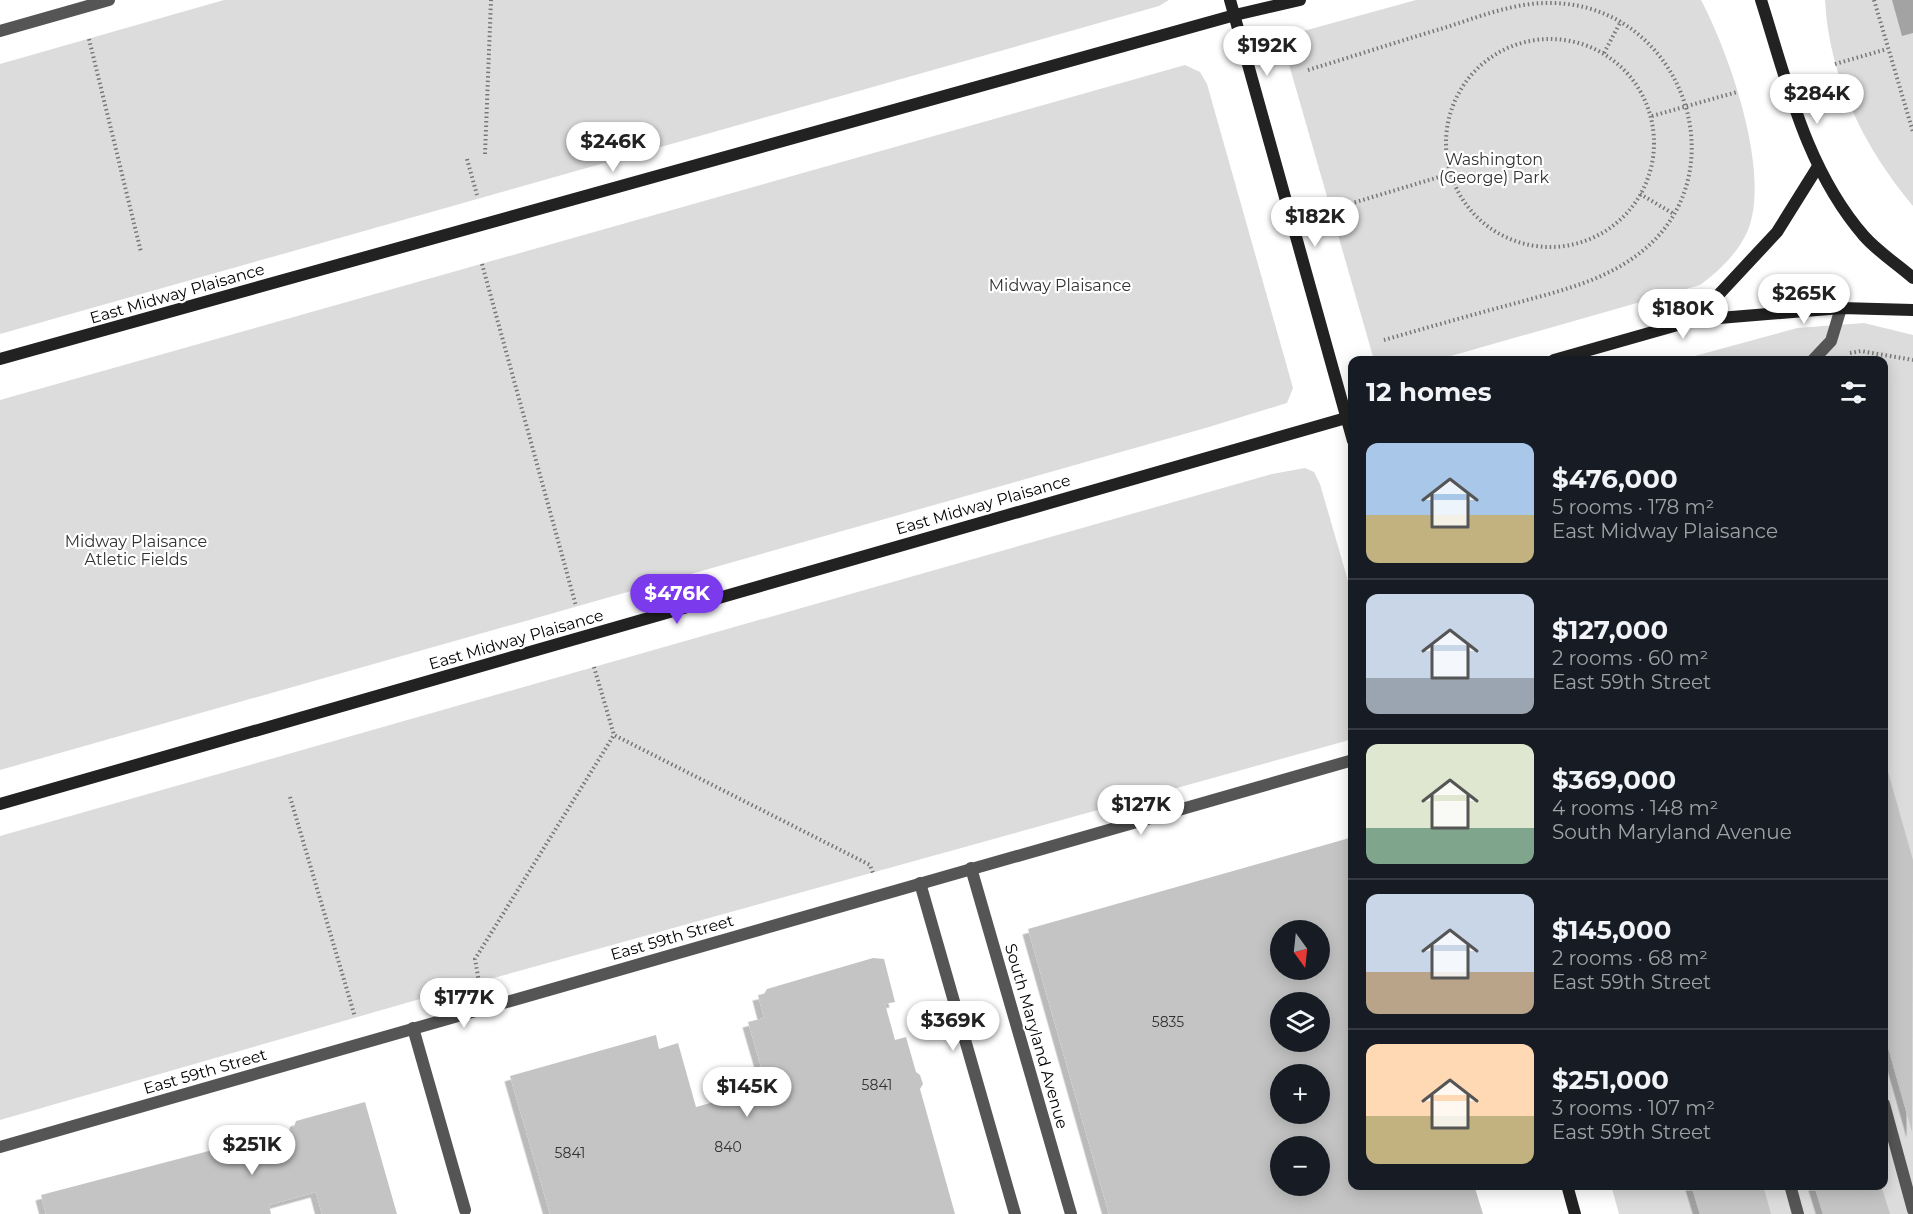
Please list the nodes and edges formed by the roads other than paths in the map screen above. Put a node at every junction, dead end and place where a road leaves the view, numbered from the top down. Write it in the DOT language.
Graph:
graph roads {
  1 [pos="109,0"];
  2 [pos="1230,0"];
  3 [pos="1300,0"];
  4 [pos="1761,0"];
  5 [pos="1235,15"];
  6 [pos="0,31"];
  7 [pos="1817,168"];
  8 [pos="1913,278"];
  9 [pos="1841,308"];
  10 [pos="1913,310"];
  11 [pos="1695,321"];
  12 [pos="1568,356"];
  13 [pos="1817,356"];
  14 [pos="0,359"];
  15 [pos="1348,410"];
  16 [pos="1348,418"];
  17 [pos="1348,761"];
  18 [pos="0,804"];
  19 [pos="971,868"];
  20 [pos="920,883"];
  21 [pos="414,1028"];
  22 [pos="1888,1119"];
  23 [pos="0,1147"];
  24 [pos="1568,1190"];
  25 [pos="1791,1190"];
  26 [pos="465,1210"];
  27 [pos="1913,1210"];
  28 [pos="1015,1214"];
  29 [pos="1071,1214"];
  30 [pos="1575,1214"];
  31 [pos="1798,1214"];
  1 -- 6 [label="street"];
  2 -- 5 [label="street"];
  3 -- 5 [label="street, East Midway Plaisance"];
  4 -- 7 [label="street"];
  5 -- 14 [label="street, East Midway Plaisance"];
  5 -- 15 [label="street"];
  7 -- 8 [label="street"];
  7 -- 11 [label="street"];
  9 -- 10 [label="street"];
  9 -- 11 [label="street"];
  9 -- 13 [label="street"];
  11 -- 12 [label="street"];
  16 -- 18 [label="street, East Midway Plaisance"];
  17 -- 19 [label="street, East 59th Street"];
  19 -- 20 [label="street, East 59th Street"];
  19 -- 29 [label="street, South Maryland Avenue"];
  20 -- 21 [label="street, East 59th Street"];
  20 -- 28 [label="street"];
  21 -- 23 [label="street, East 59th Street"];
  21 -- 26 [label="street"];
  22 -- 27 [label="street"];
  24 -- 30 [label="street"];
  25 -- 31 [label="street"];
}
